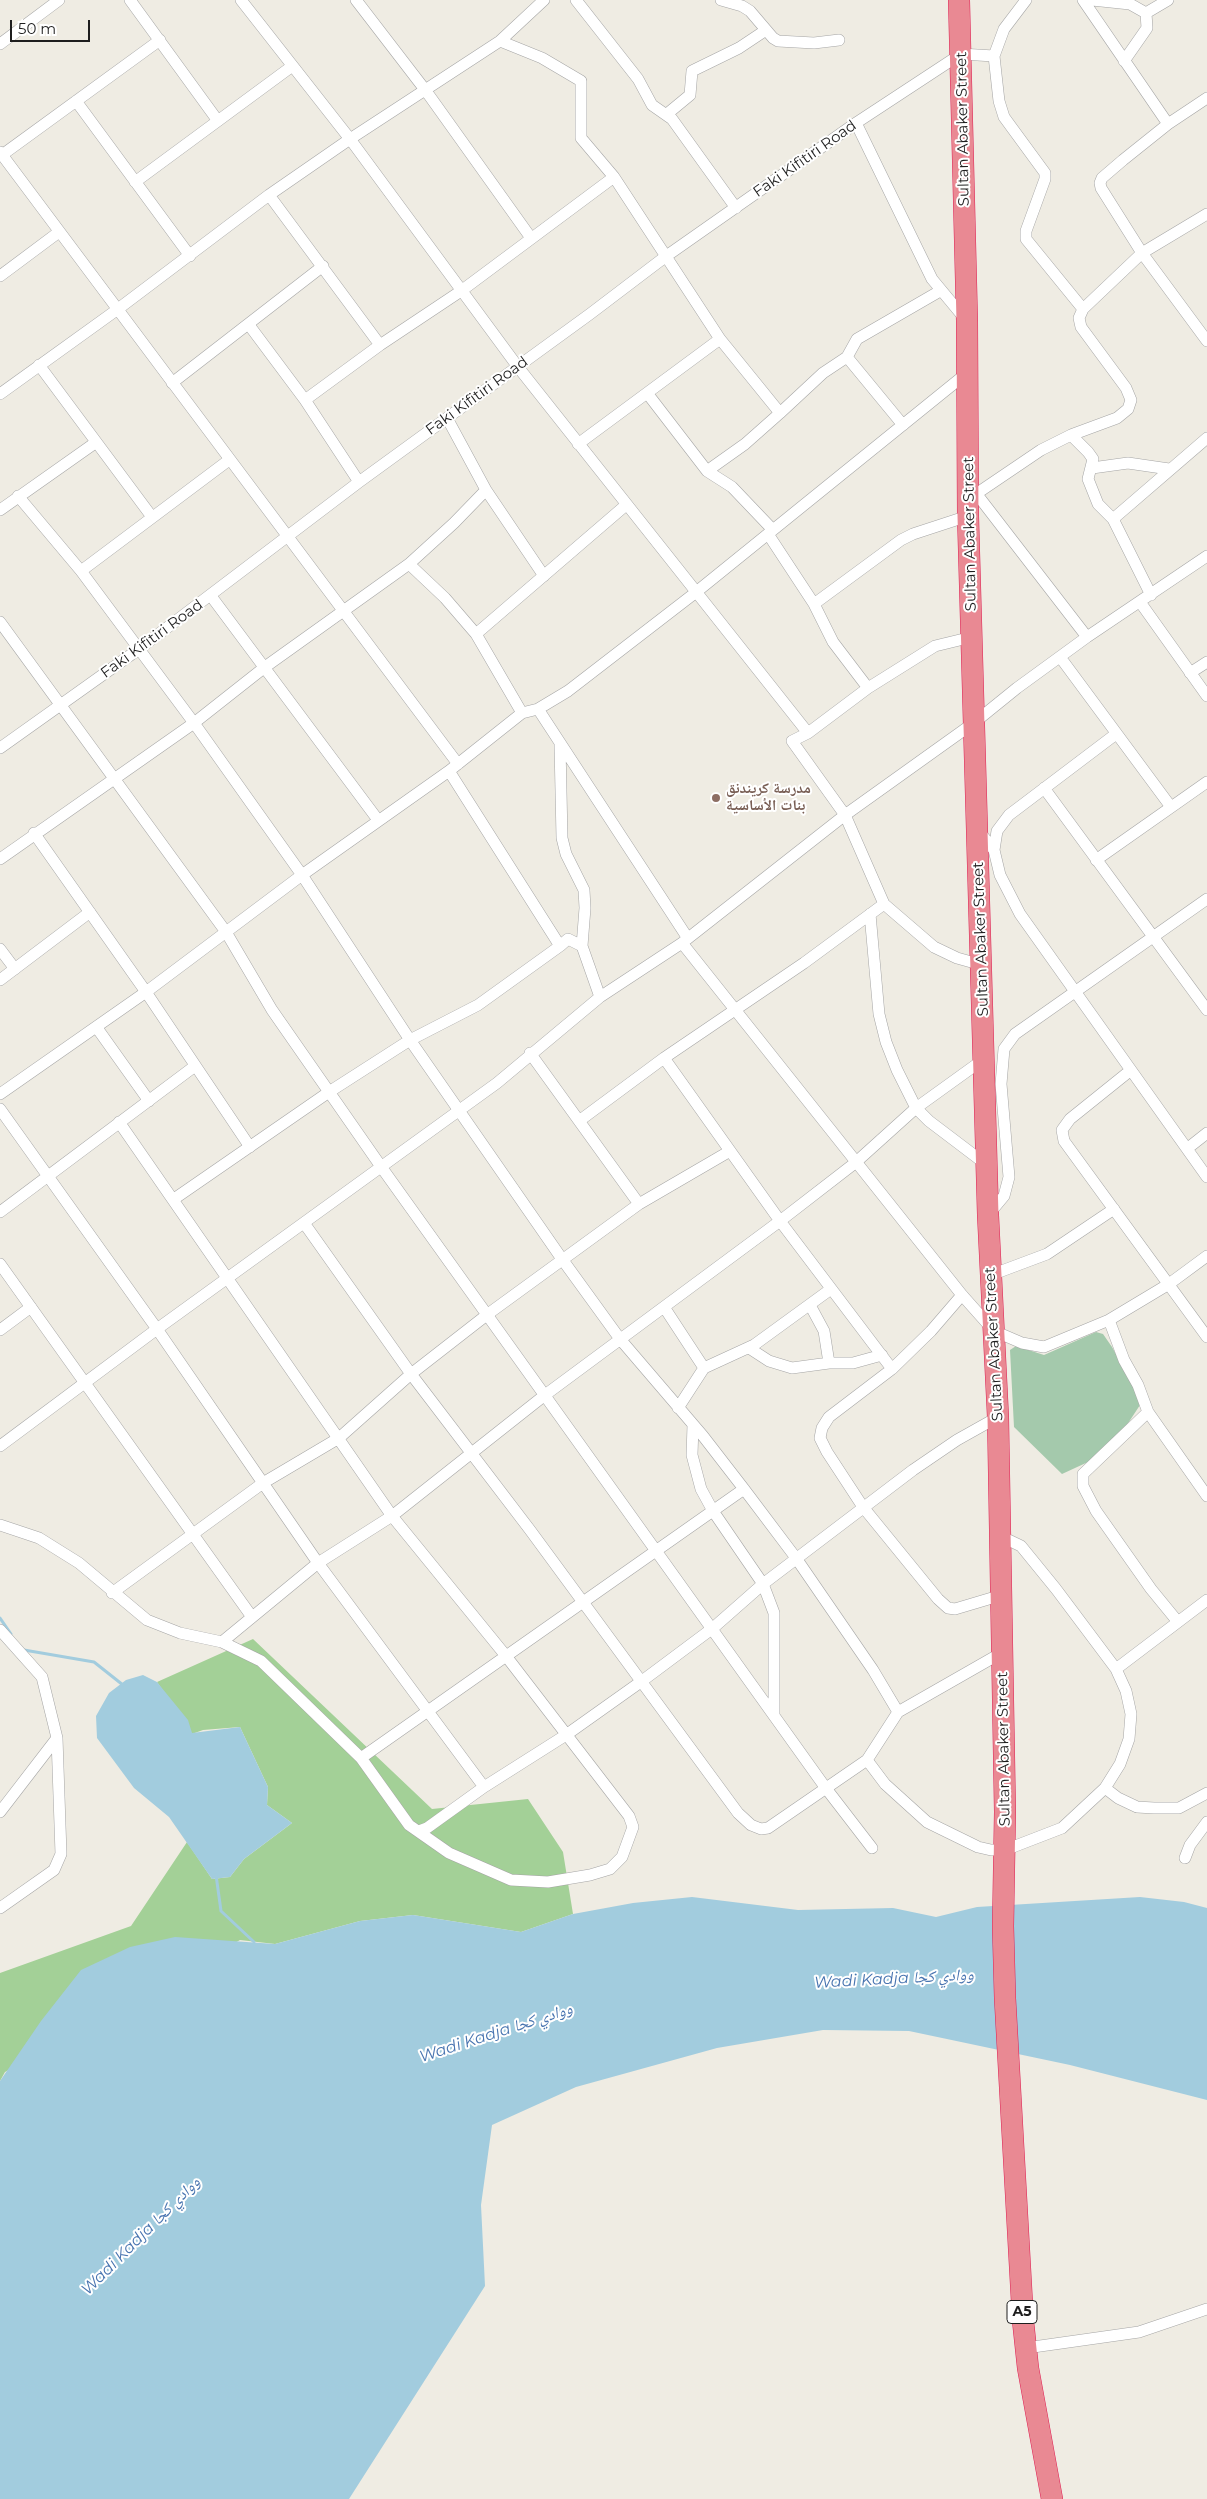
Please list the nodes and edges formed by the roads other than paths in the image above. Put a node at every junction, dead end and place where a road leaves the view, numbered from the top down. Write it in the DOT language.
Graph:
graph roads {
  1 [pos="59,0"];
  2 [pos="130,0"];
  3 [pos="241,0"];
  4 [pos="356,0"];
  5 [pos="544,0"];
  6 [pos="576,0"];
  7 [pos="721,0"];
  8 [pos="959,0"];
  9 [pos="1026,0"];
  10 [pos="1083,0"];
  11 [pos="1092,0"];
  12 [pos="1168,0"];
  13 [pos="1146,13"];
  14 [pos="766,30"];
  15 [pos="160,40"];
  16 [pos="839,40"];
  17 [pos="500,41"];
  18 [pos="0,44"];
  19 [pos="961,54"];
  20 [pos="994,56"];
  21 [pos="1124,61"];
  22 [pos="291,66"];
  23 [pos="426,91"];
  24 [pos="1207,98"];
  25 [pos="76,101"];
  26 [pos="666,114"];
  27 [pos="218,121"];
  28 [pos="856,123"];
  29 [pos="1168,124"];
  30 [pos="350,139"];
  31 [pos="1,153"];
  32 [pos="614,177"];
  33 [pos="135,182"];
  34 [pos="269,195"];
  35 [pos="736,208"];
  36 [pos="1207,214"];
  37 [pos="60,232"];
  38 [pos="531,238"];
  39 [pos="1142,253"];
  40 [pos="190,256"];
  41 [pos="665,257"];
  42 [pos="323,266"];
  43 [pos="0,276"];
  44 [pos="461,291"];
  45 [pos="940,291"];
  46 [pos="1083,308"];
  47 [pos="118,310"];
  48 [pos="967,321"];
  49 [pos="249,325"];
  50 [pos="720,339"];
  51 [pos="1207,340"];
  52 [pos="380,345"];
  53 [pos="847,357"];
  54 [pos="39,365"];
  55 [pos="518,367"];
  56 [pos="968,373"];
  57 [pos="172,383"];
  58 [pos="647,393"];
  59 [pos="0,394"];
  60 [pos="305,400"];
  61 [pos="780,413"];
  62 [pos="447,418"];
  63 [pos="902,425"];
  64 [pos="1071,435"];
  65 [pos="1207,438"];
  66 [pos="96,443"];
  67 [pos="578,444"];
  68 [pos="229,460"];
  69 [pos="1092,468"];
  70 [pos="1169,469"];
  71 [pos="707,471"];
  72 [pos="359,482"];
  73 [pos="972,489"];
  74 [pos="486,490"];
  75 [pos="18,496"];
  76 [pos="626,505"];
  77 [pos="0,510"];
  78 [pos="968,516"];
  79 [pos="152,517"];
  80 [pos="1113,519"];
  81 [pos="770,532"];
  82 [pos="286,538"];
  83 [pos="1207,556"];
  84 [pos="409,564"];
  85 [pos="82,572"];
  86 [pos="544,576"];
  87 [pos="695,592"];
  88 [pos="1151,595"];
  89 [pos="211,596"];
  90 [pos="1140,602"];
  91 [pos="814,604"];
  92 [pos="342,611"];
  93 [pos="2,627"];
  94 [pos="476,634"];
  95 [pos="972,637"];
  96 [pos="1087,637"];
  97 [pos="139,649"];
  98 [pos="1060,657"];
  99 [pos="1207,662"];
  100 [pos="265,667"];
  101 [pos="1190,673"];
  102 [pos="868,688"];
  103 [pos="1207,696"];
  104 [pos="59,706"];
  105 [pos="538,709"];
  106 [pos="522,712"];
  107 [pos="975,722"];
  108 [pos="194,723"];
  109 [pos="808,733"];
  110 [pos="1116,734"];
  111 [pos="560,745"];
  112 [pos="0,748"];
  113 [pos="454,768"];
  114 [pos="113,779"];
  115 [pos="1207,782"];
  116 [pos="1044,788"];
  117 [pos="1171,807"];
  118 [pos="845,815"];
  119 [pos="378,820"];
  120 [pos="977,828"];
  121 [pos="34,833"];
  122 [pos="994,850"];
  123 [pos="0,859"];
  124 [pos="1096,860"];
  125 [pos="302,875"];
  126 [pos="1207,899"];
  127 [pos="884,904"];
  128 [pos="90,912"];
  129 [pos="870,914"];
  130 [pos="226,932"];
  131 [pos="1153,937"];
  132 [pos="684,940"];
  133 [pos="560,946"];
  134 [pos="582,946"];
  135 [pos="0,949"];
  136 [pos="982,964"];
  137 [pos="14,969"];
  138 [pos="0,980"];
  139 [pos="1076,991"];
  140 [pos="146,992"];
  141 [pos="600,996"];
  142 [pos="1207,1010"];
  143 [pos="735,1011"];
  144 [pos="97,1028"];
  145 [pos="410,1040"];
  146 [pos="530,1053"];
  147 [pos="664,1058"];
  148 [pos="984,1059"];
  149 [pos="195,1066"];
  150 [pos="1131,1070"];
  151 [pos="329,1092"];
  152 [pos="0,1094"];
  153 [pos="149,1100"];
  154 [pos="916,1108"];
  155 [pos="0,1109"];
  156 [pos="459,1110"];
  157 [pos="119,1122"];
  158 [pos="579,1122"];
  159 [pos="1207,1133"];
  160 [pos="250,1147"];
  161 [pos="1188,1148"];
  162 [pos="730,1151"];
  163 [pos="855,1163"];
  164 [pos="987,1165"];
  165 [pos="382,1168"];
  166 [pos="48,1176"];
  167 [pos="1207,1177"];
  168 [pos="174,1198"];
  169 [pos="639,1204"];
  170 [pos="1114,1208"];
  171 [pos="0,1212"];
  172 [pos="988,1215"];
  173 [pos="780,1221"];
  174 [pos="304,1223"];
  175 [pos="1207,1256"];
  176 [pos="562,1259"];
  177 [pos="0,1264"];
  178 [pos="991,1275"];
  179 [pos="228,1279"];
  180 [pos="1169,1284"];
  181 [pos="831,1289"];
  182 [pos="962,1295"];
  183 [pos="810,1305"];
  184 [pos="32,1307"];
  185 [pos="664,1307"];
  186 [pos="488,1314"];
  187 [pos="1109,1320"];
  188 [pos="157,1329"];
  189 [pos="0,1330"];
  190 [pos="994,1331"];
  191 [pos="1207,1337"];
  192 [pos="620,1339"];
  193 [pos="749,1348"];
  194 [pos="882,1355"];
  195 [pos="829,1363"];
  196 [pos="704,1368"];
  197 [pos="892,1369"];
  198 [pos="411,1374"];
  199 [pos="86,1382"];
  200 [pos="545,1395"];
  201 [pos="678,1408"];
  202 [pos="1148,1412"];
  203 [pos="998,1417"];
  204 [pos="693,1425"];
  205 [pos="339,1438"];
  206 [pos="0,1446"];
  207 [pos="472,1454"];
  208 [pos="263,1483"];
  209 [pos="744,1489"];
  210 [pos="1207,1495"];
  211 [pos="863,1507"];
  212 [pos="713,1511"];
  213 [pos="392,1516"];
  214 [pos="0,1525"];
  215 [pos="193,1534"];
  216 [pos="1000,1536"];
  217 [pos="655,1551"];
  218 [pos="796,1558"];
  219 [pos="318,1564"];
  220 [pos="763,1584"];
  221 [pos="112,1593"];
  222 [pos="1002,1595"];
  223 [pos="1207,1600"];
  224 [pos="584,1602"];
  225 [pos="252,1617"];
  226 [pos="1178,1622"];
  227 [pos="713,1628"];
  228 [pos="0,1630"];
  229 [pos="222,1642"];
  230 [pos="1003,1652"];
  231 [pos="506,1656"];
  232 [pos="1116,1669"];
  233 [pos="642,1681"];
  234 [pos="428,1712"];
  235 [pos="898,1712"];
  236 [pos="774,1715"];
  237 [pos="566,1735"];
  238 [pos="57,1738"];
  239 [pos="361,1758"];
  240 [pos="867,1760"];
  241 [pos="484,1787"];
  242 [pos="825,1788"];
  243 [pos="1105,1788"];
  244 [pos="1207,1793"];
  245 [pos="0,1812"];
  246 [pos="1207,1822"];
  247 [pos="419,1831"];
  248 [pos="872,1848"];
  249 [pos="1005,1850"];
  250 [pos="1185,1858"];
  251 [pos="0,1908"];
  252 [pos="1207,2309"];
  253 [pos="1026,2348"];
  254 [pos="1052,2499"];
  1 -- 18 [label="street"];
  2 -- 15 [label="street"];
  3 -- 22 [label="street"];
  4 -- 23 [label="street"];
  5 -- 17 [label="street"];
  6 -- 26 [label="street"];
  7 -- 14 [label="street"];
  8 -- 19 [label="highway, Sultan Abaker Street"];
  9 -- 20 [label="street"];
  10 -- 21 [label="street"];
  11 -- 13 [label="street"];
  12 -- 13 [label="street"];
  13 -- 21 [label="street"];
  14 -- 16 [label="street"];
  14 -- 26 [label="street"];
  15 -- 25 [label="street"];
  15 -- 27 [label="street"];
  17 -- 23 [label="street"];
  17 -- 32 [label="street"];
  19 -- 20 [label="street"];
  19 -- 28 [label="street, Faki Kifitiri Road"];
  19 -- 48 [label="highway, Sultan Abaker Street"];
  20 -- 46 [label="street"];
  21 -- 29 [label="street"];
  22 -- 27 [label="street"];
  22 -- 30 [label="street"];
  23 -- 30 [label="street"];
  23 -- 38 [label="street"];
  24 -- 29 [label="street"];
  25 -- 31 [label="street"];
  25 -- 33 [label="street"];
  26 -- 35 [label="street"];
  27 -- 33 [label="street"];
  28 -- 35 [label="street, Faki Kifitiri Road"];
  28 -- 45 [label="street"];
  29 -- 39 [label="street"];
  30 -- 34 [label="street"];
  30 -- 44 [label="street"];
  31 -- 37 [label="street"];
  32 -- 38 [label="street"];
  32 -- 41 [label="street"];
  33 -- 40 [label="street"];
  34 -- 40 [label="street"];
  34 -- 42 [label="street"];
  35 -- 41 [label="street, Faki Kifitiri Road"];
  36 -- 39 [label="street"];
  37 -- 43 [label="street"];
  37 -- 47 [label="street"];
  38 -- 44 [label="street"];
  39 -- 46 [label="street"];
  39 -- 51 [label="street"];
  40 -- 47 [label="street"];
  41 -- 50 [label="street"];
  41 -- 55 [label="street, Faki Kifitiri Road"];
  42 -- 49 [label="street"];
  42 -- 52 [label="street"];
  44 -- 52 [label="street"];
  44 -- 55 [label="street"];
  45 -- 48 [label="street"];
  45 -- 53 [label="street"];
  46 -- 64 [label="street"];
  47 -- 54 [label="street"];
  47 -- 57 [label="street"];
  48 -- 56 [label="highway, Sultan Abaker Street"];
  49 -- 57 [label="street"];
  49 -- 60 [label="street"];
  50 -- 58 [label="street"];
  50 -- 61 [label="street"];
  52 -- 60 [label="street"];
  53 -- 61 [label="street"];
  53 -- 63 [label="street"];
  54 -- 59 [label="street"];
  54 -- 66 [label="street"];
  55 -- 62 [label="street, Faki Kifitiri Road"];
  55 -- 67 [label="street"];
  56 -- 63 [label="street"];
  56 -- 73 [label="highway, Sultan Abaker Street"];
  57 -- 68 [label="street"];
  58 -- 67 [label="street"];
  58 -- 71 [label="street"];
  60 -- 72 [label="street"];
  61 -- 71 [label="street"];
  62 -- 72 [label="street, Faki Kifitiri Road"];
  62 -- 74 [label="street"];
  63 -- 81 [label="street"];
  64 -- 69 [label="street"];
  64 -- 73 [label="street"];
  65 -- 70 [label="street"];
  66 -- 75 [label="street"];
  66 -- 79 [label="street"];
  67 -- 76 [label="street"];
  68 -- 79 [label="street"];
  68 -- 82 [label="street"];
  69 -- 70 [label="street"];
  69 -- 80 [label="street"];
  70 -- 80 [label="street"];
  71 -- 81 [label="street"];
  72 -- 82 [label="street, Faki Kifitiri Road"];
  73 -- 78 [label="highway, Sultan Abaker Street"];
  73 -- 96 [label="street"];
  74 -- 84 [label="street"];
  74 -- 86 [label="street"];
  75 -- 77 [label="street"];
  75 -- 85 [label="street"];
  76 -- 86 [label="street"];
  76 -- 87 [label="street"];
  78 -- 91 [label="street"];
  78 -- 95 [label="highway, Sultan Abaker Street"];
  79 -- 85 [label="street"];
  80 -- 88 [label="street"];
  81 -- 87 [label="street"];
  81 -- 91 [label="street"];
  82 -- 89 [label="street, Faki Kifitiri Road"];
  82 -- 92 [label="street"];
  83 -- 88 [label="street"];
  84 -- 92 [label="street"];
  84 -- 94 [label="street"];
  85 -- 97 [label="street"];
  86 -- 94 [label="street"];
  87 -- 105 [label="street"];
  87 -- 109 [label="street"];
  88 -- 90 [label="street"];
  89 -- 97 [label="street, Faki Kifitiri Road"];
  89 -- 100 [label="street"];
  90 -- 96 [label="street"];
  90 -- 101 [label="street"];
  91 -- 102 [label="street"];
  92 -- 100 [label="street"];
  92 -- 113 [label="street"];
  93 -- 104 [label="street"];
  94 -- 106 [label="street"];
  95 -- 102 [label="street"];
  95 -- 107 [label="highway, Sultan Abaker Street"];
  96 -- 98 [label="street"];
  97 -- 104 [label="street, Faki Kifitiri Road"];
  97 -- 108 [label="street"];
  98 -- 107 [label="street"];
  98 -- 110 [label="street"];
  99 -- 101 [label="street"];
  100 -- 108 [label="street"];
  100 -- 119 [label="street"];
  101 -- 103 [label="street"];
  102 -- 109 [label="street"];
  104 -- 112 [label="street, Faki Kifitiri Road"];
  104 -- 114 [label="street"];
  105 -- 106 [label="street"];
  105 -- 111 [label="street"];
  106 -- 113 [label="street"];
  107 -- 118 [label="street"];
  107 -- 120 [label="highway, Sultan Abaker Street"];
  108 -- 114 [label="street"];
  108 -- 125 [label="street"];
  109 -- 118 [label="street"];
  110 -- 116 [label="street"];
  110 -- 117 [label="street"];
  111 -- 132 [label="street"];
  111 -- 134 [label="street"];
  113 -- 119 [label="street"];
  113 -- 133 [label="street"];
  114 -- 121 [label="street"];
  114 -- 130 [label="street"];
  115 -- 117 [label="street"];
  116 -- 122 [label="street"];
  116 -- 124 [label="street"];
  117 -- 124 [label="street"];
  118 -- 127 [label="street"];
  118 -- 132 [label="street"];
  119 -- 125 [label="street"];
  120 -- 122 [label="street"];
  120 -- 136 [label="highway, Sultan Abaker Street"];
  121 -- 123 [label="street"];
  121 -- 128 [label="street"];
  122 -- 139 [label="street"];
  124 -- 131 [label="street"];
  125 -- 130 [label="street"];
  125 -- 145 [label="street"];
  126 -- 131 [label="street"];
  127 -- 129 [label="street"];
  127 -- 136 [label="street"];
  128 -- 137 [label="street"];
  128 -- 140 [label="street"];
  129 -- 143 [label="street"];
  129 -- 154 [label="street"];
  130 -- 140 [label="street"];
  130 -- 151 [label="street"];
  131 -- 139 [label="street"];
  131 -- 142 [label="street"];
  132 -- 141 [label="street"];
  132 -- 143 [label="street"];
  133 -- 134 [label="street"];
  133 -- 145 [label="street"];
  134 -- 141 [label="street"];
  135 -- 137 [label="street"];
  136 -- 148 [label="highway, Sultan Abaker Street"];
  137 -- 138 [label="street"];
  139 -- 150 [label="street"];
  139 -- 172 [label="street"];
  140 -- 144 [label="street"];
  140 -- 149 [label="street"];
  141 -- 146 [label="street"];
  143 -- 147 [label="street"];
  143 -- 163 [label="street"];
  144 -- 152 [label="street"];
  144 -- 153 [label="street"];
  145 -- 151 [label="street"];
  145 -- 156 [label="street"];
  146 -- 156 [label="street"];
  146 -- 158 [label="street"];
  147 -- 158 [label="street"];
  147 -- 162 [label="street"];
  148 -- 154 [label="street"];
  148 -- 164 [label="highway, Sultan Abaker Street"];
  149 -- 153 [label="street"];
  149 -- 160 [label="street"];
  150 -- 161 [label="street"];
  150 -- 170 [label="street"];
  151 -- 160 [label="street"];
  151 -- 165 [label="street"];
  153 -- 157 [label="street"];
  154 -- 163 [label="street"];
  154 -- 164 [label="street"];
  155 -- 166 [label="street"];
  156 -- 165 [label="street"];
  156 -- 176 [label="street"];
  157 -- 166 [label="street"];
  157 -- 168 [label="street"];
  158 -- 169 [label="street"];
  159 -- 161 [label="street"];
  160 -- 168 [label="street"];
  161 -- 167 [label="street"];
  162 -- 169 [label="street"];
  162 -- 173 [label="street"];
  163 -- 173 [label="street"];
  163 -- 182 [label="street"];
  164 -- 172 [label="highway, Sultan Abaker Street"];
  165 -- 174 [label="street"];
  165 -- 186 [label="street"];
  166 -- 171 [label="street"];
  166 -- 188 [label="street"];
  168 -- 179 [label="street"];
  169 -- 176 [label="street"];
  170 -- 178 [label="street"];
  170 -- 180 [label="street"];
  172 -- 178 [label="highway, Sultan Abaker Street"];
  173 -- 181 [label="street"];
  173 -- 185 [label="street"];
  174 -- 179 [label="street"];
  174 -- 198 [label="street"];
  175 -- 180 [label="street"];
  176 -- 186 [label="street"];
  176 -- 192 [label="street"];
  177 -- 184 [label="street"];
  178 -- 190 [label="highway, Sultan Abaker Street"];
  179 -- 188 [label="street"];
  179 -- 205 [label="street"];
  180 -- 187 [label="street"];
  180 -- 191 [label="street"];
  181 -- 183 [label="street"];
  181 -- 194 [label="street"];
  182 -- 190 [label="street"];
  182 -- 197 [label="street"];
  183 -- 193 [label="street"];
  183 -- 195 [label="street"];
  184 -- 189 [label="street"];
  184 -- 199 [label="street"];
  185 -- 192 [label="street"];
  185 -- 196 [label="street"];
  186 -- 198 [label="street"];
  186 -- 200 [label="street"];
  187 -- 190 [label="street"];
  187 -- 202 [label="street"];
  188 -- 199 [label="street"];
  188 -- 208 [label="street"];
  190 -- 203 [label="highway, Sultan Abaker Street"];
  192 -- 200 [label="street"];
  192 -- 201 [label="street"];
  193 -- 195 [label="street"];
  193 -- 196 [label="street"];
  194 -- 195 [label="street"];
  194 -- 197 [label="street"];
  196 -- 201 [label="street"];
  197 -- 211 [label="street"];
  198 -- 205 [label="street"];
  198 -- 207 [label="street"];
  199 -- 206 [label="street"];
  199 -- 215 [label="street"];
  200 -- 207 [label="street"];
  200 -- 217 [label="street"];
  201 -- 204 [label="street"];
  202 -- 210 [label="street"];
  202 -- 226 [label="street"];
  203 -- 211 [label="street"];
  203 -- 216 [label="highway, Sultan Abaker Street"];
  204 -- 209 [label="street"];
  204 -- 212 [label="street"];
  205 -- 208 [label="street"];
  205 -- 213 [label="street"];
  207 -- 213 [label="street"];
  207 -- 224 [label="street"];
  208 -- 215 [label="street"];
  208 -- 219 [label="street"];
  209 -- 212 [label="street"];
  209 -- 218 [label="street"];
  211 -- 218 [label="street"];
  211 -- 222 [label="street"];
  212 -- 217 [label="street"];
  212 -- 220 [label="street"];
  213 -- 219 [label="street"];
  213 -- 231 [label="street"];
  214 -- 221 [label="street"];
  215 -- 221 [label="street"];
  215 -- 225 [label="street"];
  216 -- 222 [label="highway, Sultan Abaker Street"];
  216 -- 232 [label="street"];
  217 -- 224 [label="street"];
  217 -- 227 [label="street"];
  218 -- 220 [label="street"];
  218 -- 235 [label="street"];
  219 -- 225 [label="street"];
  219 -- 234 [label="street"];
  220 -- 227 [label="street"];
  220 -- 236 [label="street"];
  221 -- 229 [label="street"];
  222 -- 230 [label="highway, Sultan Abaker Street"];
  223 -- 226 [label="street"];
  224 -- 231 [label="street"];
  224 -- 233 [label="street"];
  225 -- 229 [label="street"];
  226 -- 232 [label="street"];
  227 -- 233 [label="street"];
  227 -- 236 [label="street"];
  228 -- 238 [label="street"];
  229 -- 239 [label="street"];
  230 -- 235 [label="street"];
  230 -- 249 [label="highway, Sultan Abaker Street"];
  231 -- 234 [label="street"];
  231 -- 237 [label="street"];
  232 -- 243 [label="street"];
  233 -- 237 [label="street"];
  233 -- 242 [label="street"];
  234 -- 239 [label="street"];
  234 -- 241 [label="street"];
  235 -- 240 [label="street"];
  236 -- 242 [label="street"];
  237 -- 241 [label="street"];
  237 -- 247 [label="street"];
  238 -- 245 [label="street"];
  238 -- 251 [label="street"];
  239 -- 247 [label="street"];
  240 -- 242 [label="street"];
  240 -- 249 [label="street"];
  241 -- 247 [label="street"];
  242 -- 248 [label="street"];
  243 -- 244 [label="street"];
  243 -- 249 [label="street"];
  246 -- 250 [label="street"];
  249 -- 253 [label="highway, Sultan Abaker Street / A5"];
  252 -- 253 [label="street"];
  253 -- 254 [label="highway, A5"];
}
